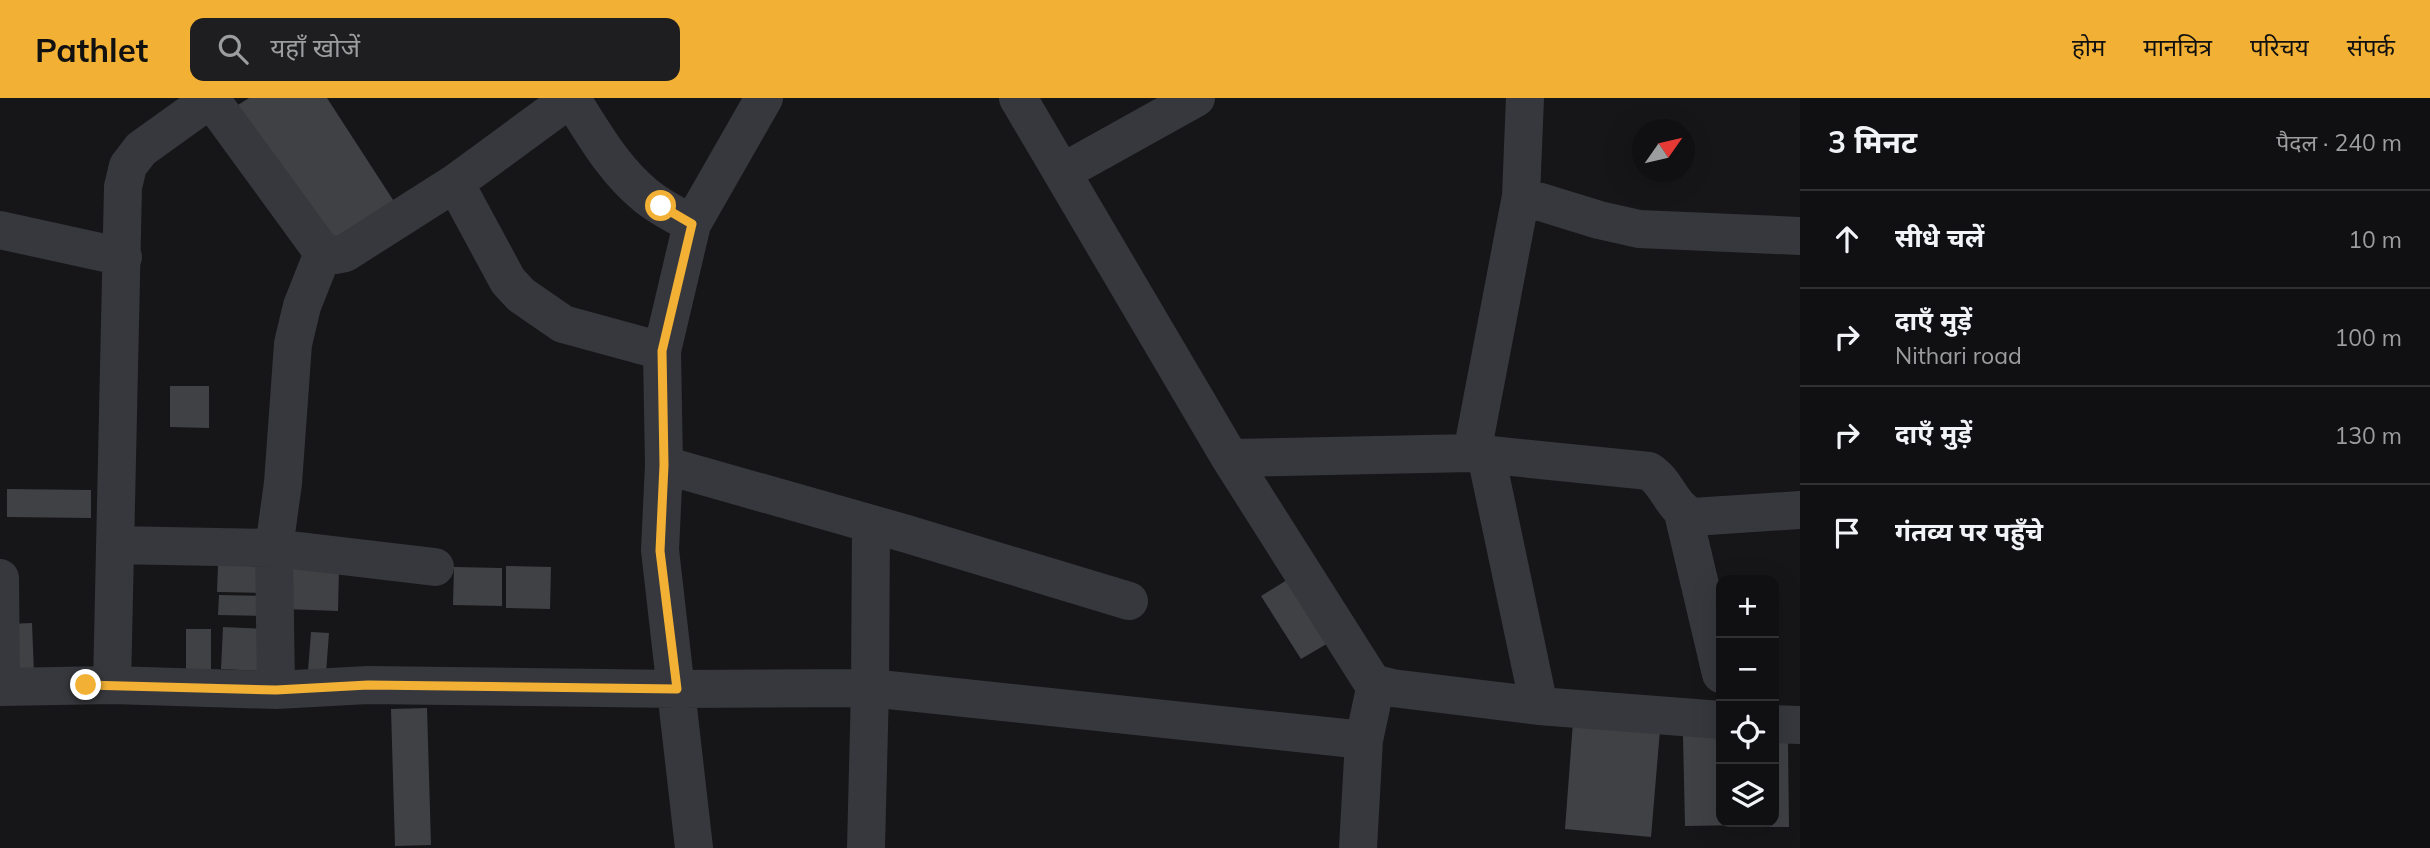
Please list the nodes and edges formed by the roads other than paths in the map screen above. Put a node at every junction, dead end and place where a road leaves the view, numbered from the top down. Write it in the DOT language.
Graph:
graph roads {
  1 [pos="211,98"];
  2 [pos="571,98"];
  3 [pos="764,98"];
  4 [pos="1018,98"];
  5 [pos="1196,98"];
  6 [pos="1525,98"];
  7 [pos="1063,172"];
  8 [pos="455,183"];
  9 [pos="1521,196"];
  10 [pos="692,224"];
  11 [pos="0,230"];
  12 [pos="1800,236"];
  13 [pos="323,253"];
  14 [pos="123,257"];
  15 [pos="662,351"];
  16 [pos="1479,454"];
  17 [pos="1230,457"];
  18 [pos="664,465"];
  19 [pos="1800,510"];
  20 [pos="1683,513"];
  21 [pos="871,525"];
  22 [pos="115,545"];
  23 [pos="274,548"];
  24 [pos="435,567"];
  25 [pos="0,578"];
  26 [pos="1129,601"];
  27 [pos="1716,653"];
  28 [pos="1376,684"];
  29 [pos="112,685"];
  30 [pos="1,687"];
  31 [pos="870,688"];
  32 [pos="677,689"];
  33 [pos="276,690"];
  34 [pos="1539,706"];
  35 [pos="1716,720"];
  36 [pos="1779,724"];
  37 [pos="1800,725"];
  38 [pos="1364,740"];
  39 [pos="694,848"];
  40 [pos="866,848"];
  41 [pos="1358,848"];
  1 -- 13 [label="street"];
  1 -- 14 [label="street"];
  2 -- 8 [label="street"];
  2 -- 10 [label="street"];
  3 -- 10 [label="street"];
  4 -- 7 [label="street"];
  5 -- 7 [label="street"];
  6 -- 9 [label="street"];
  7 -- 17 [label="street"];
  8 -- 13 [label="street"];
  8 -- 15 [label="street"];
  9 -- 12 [label="street"];
  9 -- 16 [label="street"];
  10 -- 15 [label="street"];
  11 -- 14 [label="street"];
  13 -- 23 [label="street"];
  14 -- 22 [label="street"];
  15 -- 18 [label="street"];
  16 -- 17 [label="street"];
  16 -- 20 [label="street"];
  16 -- 34 [label="street"];
  17 -- 28 [label="street"];
  18 -- 21 [label="street"];
  18 -- 32 [label="street"];
  19 -- 20 [label="street"];
  20 -- 27 [label="street"];
  21 -- 26 [label="street"];
  21 -- 31 [label="street"];
  22 -- 23 [label="street"];
  22 -- 29 [label="street"];
  23 -- 24 [label="street"];
  23 -- 33 [label="street"];
  25 -- 30 [label="street"];
  28 -- 34 [label="street"];
  28 -- 38 [label="street"];
  29 -- 30 [label="street"];
  29 -- 33 [label="street"];
  31 -- 32 [label="street"];
  31 -- 38 [label="street"];
  31 -- 40 [label="street"];
  32 -- 33 [label="street"];
  32 -- 39 [label="street"];
  34 -- 35 [label="street"];
  36 -- 37 [label="street"];
  38 -- 41 [label="street"];
}
